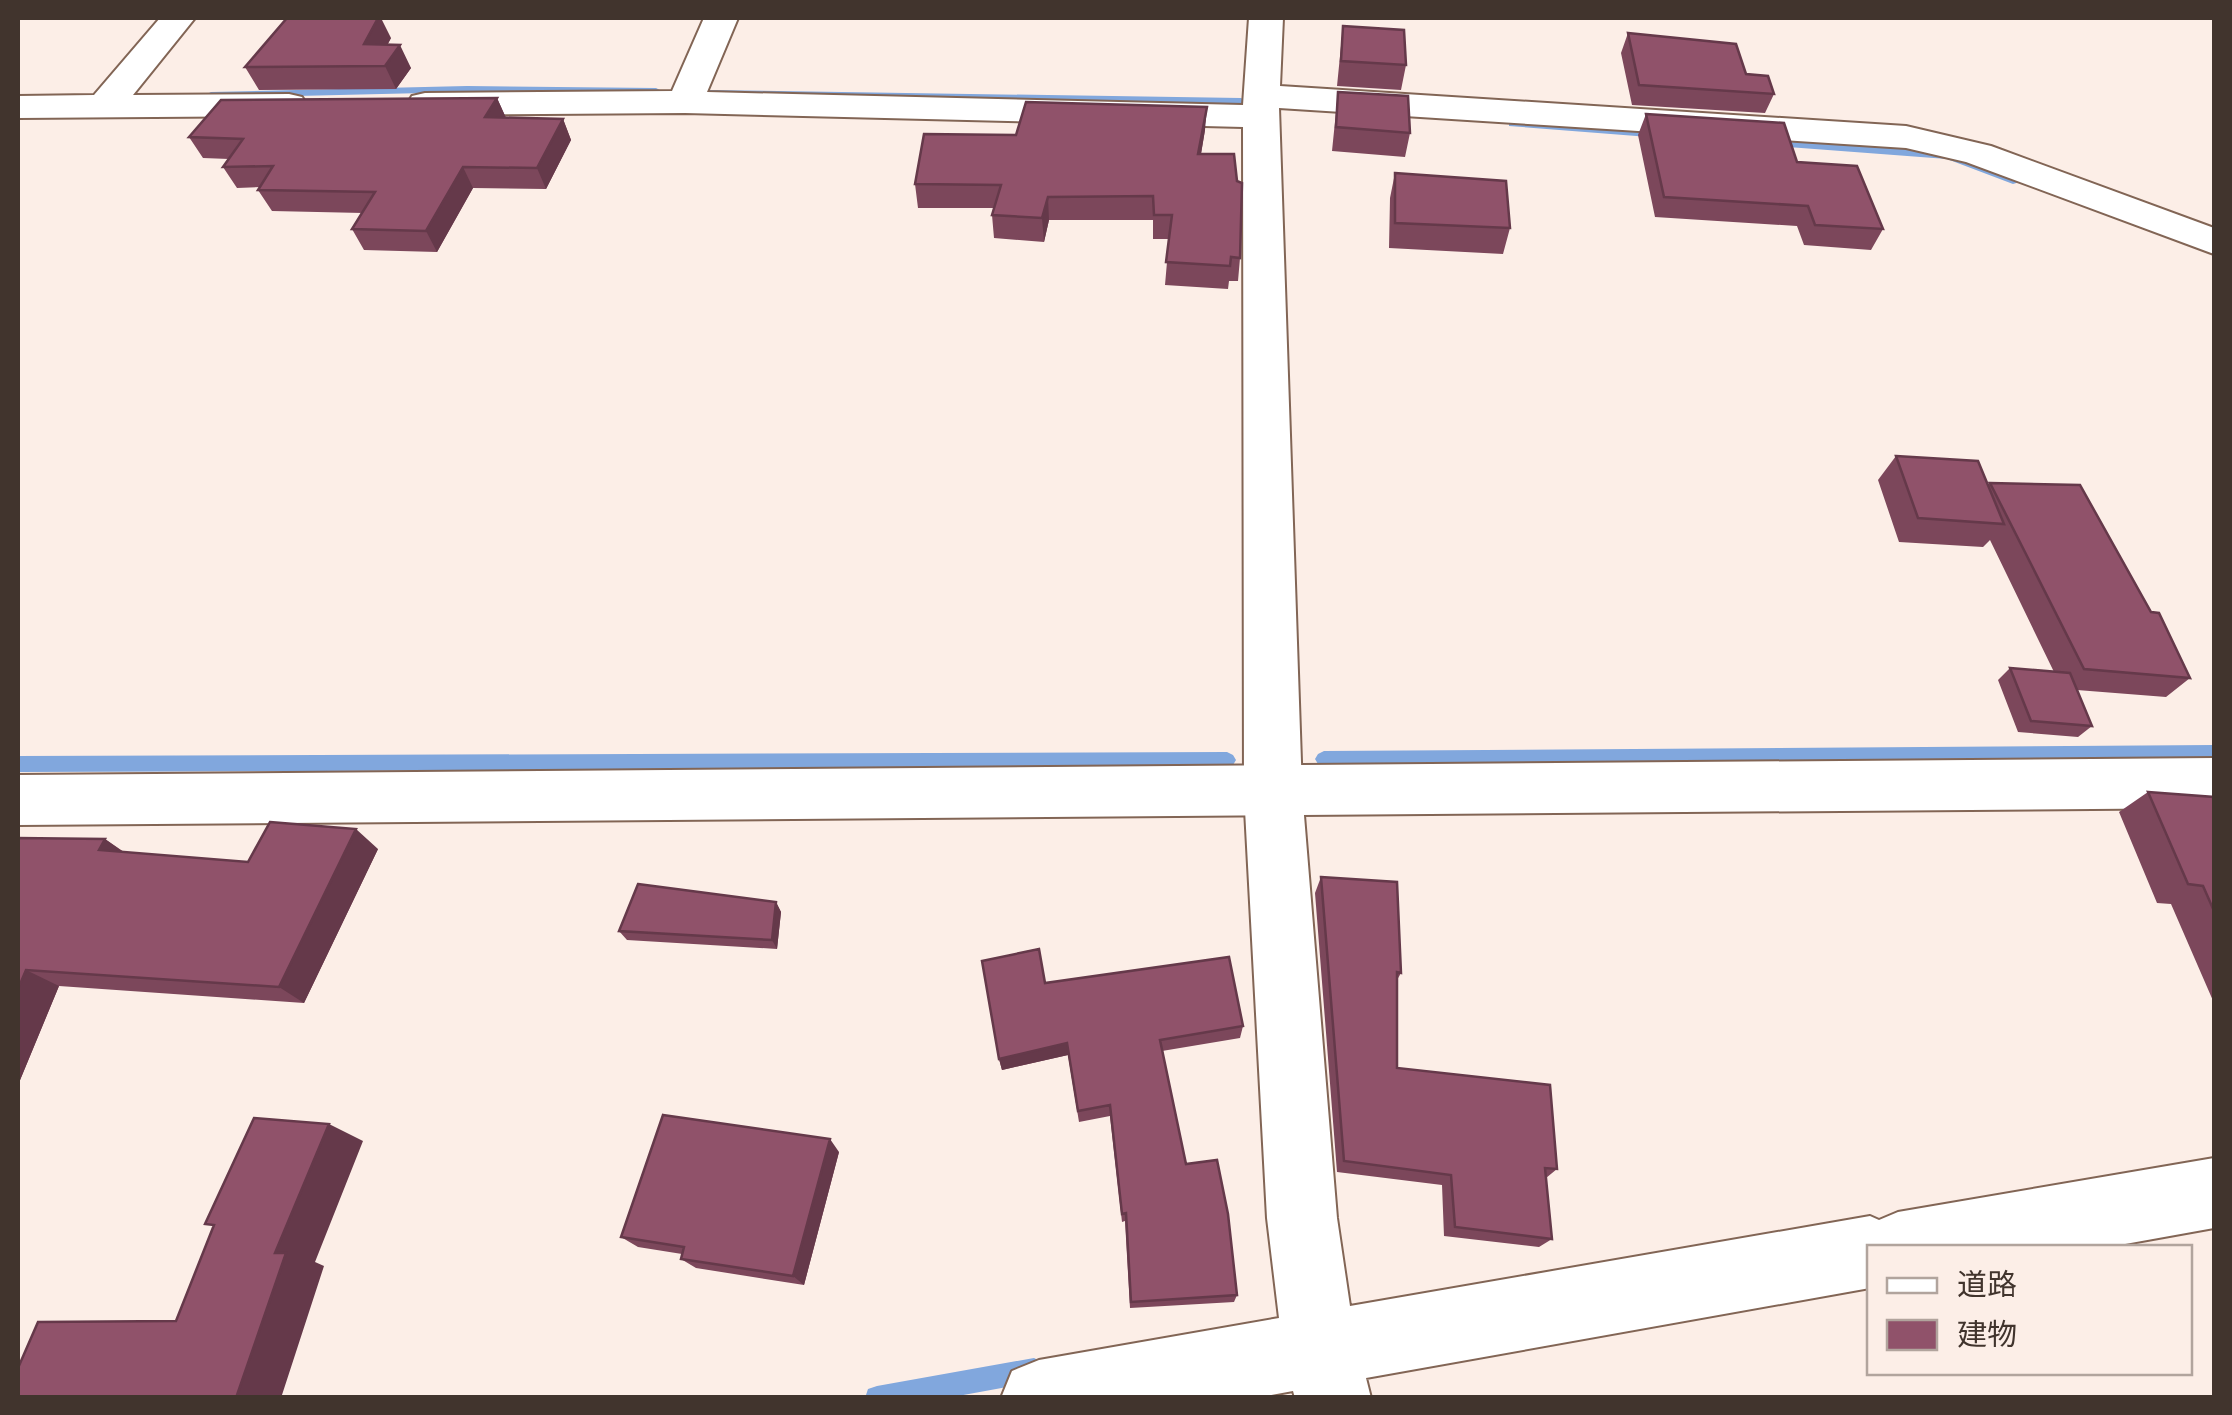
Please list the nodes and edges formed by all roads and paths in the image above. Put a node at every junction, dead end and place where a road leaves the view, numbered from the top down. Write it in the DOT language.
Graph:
graph roads {
  1 [pos="178,18"];
  2 [pos="721,18"];
  3 [pos="1266,18"];
  4 [pos="684,102"];
  5 [pos="394,104"];
  6 [pos="317,105"];
  7 [pos="1261,106"];
  8 [pos="18,107"];
  9 [pos="104,107"];
  10 [pos="2214,242"];
  11 [pos="2214,784"];
  12 [pos="1273,791"];
  13 [pos="18,800"];
  14 [pos="2214,1193"];
  15 [pos="1915,1245"];
  16 [pos="1867,1252"];
  17 [pos="1322,1343"];
  18 [pos="1039,1398"];
  1 -- 9 [label="street"];
  2 -- 4 [label="street"];
  3 -- 7 [label="street"];
  4 -- 5 [label="street"];
  4 -- 7 [label="street"];
  6 -- 9 [label="street"];
  7 -- 10 [label="street"];
  7 -- 12 [label="street"];
  8 -- 9 [label="street"];
  11 -- 12 [label="street"];
  12 -- 13 [label="street"];
  12 -- 17 [label="street"];
  14 -- 15 [label="street"];
  16 -- 17 [label="street"];
  17 -- 18 [label="street"];
}
